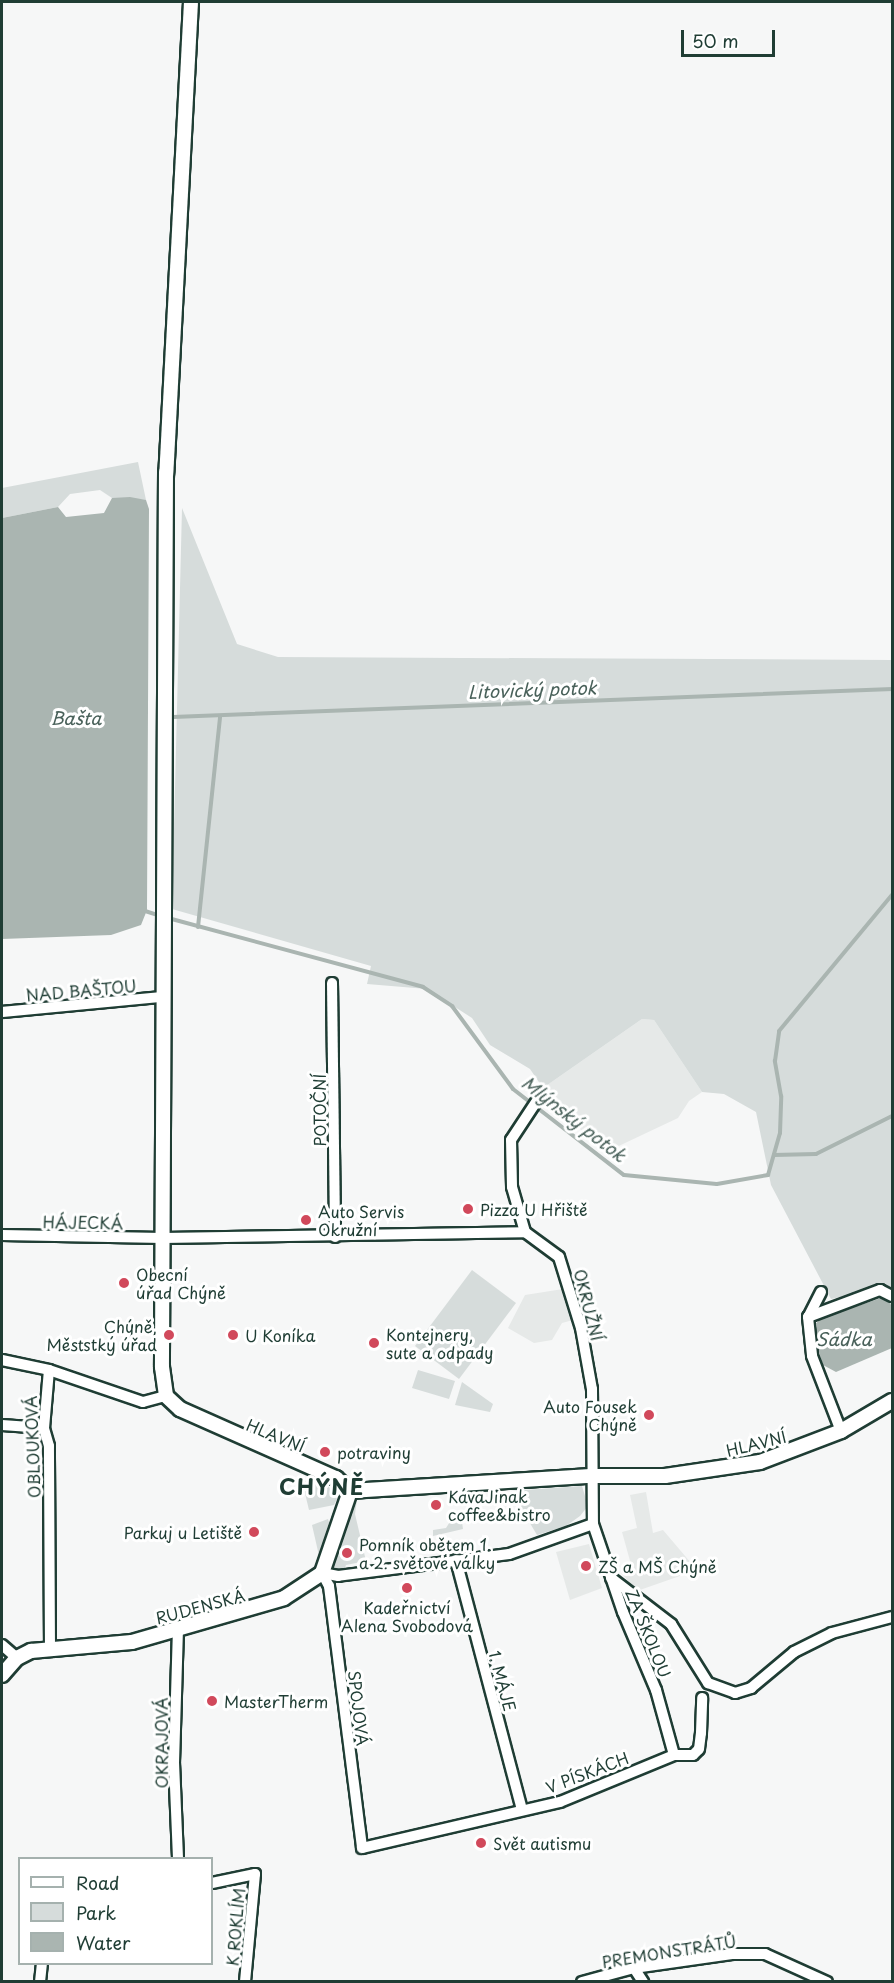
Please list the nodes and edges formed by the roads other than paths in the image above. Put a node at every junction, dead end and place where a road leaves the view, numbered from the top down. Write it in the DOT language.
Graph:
graph roads {
  1 [pos="191,2"];
  2 [pos="332,983"];
  3 [pos="162,997"];
  4 [pos="2,1012"];
  5 [pos="536,1102"];
  6 [pos="525,1233"];
  7 [pos="2,1235"];
  8 [pos="335,1237"];
  9 [pos="163,1238"];
  10 [pos="821,1292"];
  11 [pos="892,1296"];
  12 [pos="808,1317"];
  13 [pos="2,1360"];
  14 [pos="49,1370"];
  15 [pos="166,1396"];
  16 [pos="892,1401"];
  17 [pos="2,1425"];
  18 [pos="44,1428"];
  19 [pos="841,1431"];
  20 [pos="591,1476"];
  21 [pos="350,1491"];
  22 [pos="593,1524"];
  23 [pos="456,1560"];
  24 [pos="322,1573"];
  25 [pos="611,1578"];
  26 [pos="892,1617"];
  27 [pos="178,1628"];
  28 [pos="2,1645"];
  29 [pos="50,1648"];
  30 [pos="17,1658"];
  31 [pos="2,1675"];
  32 [pos="702,1698"];
  33 [pos="674,1755"];
  34 [pos="522,1809"];
  35 [pos="362,1848"];
  36 [pos="178,1857"];
  37 [pos="213,1883"];
  38 [pos="42,1965"];
  39 [pos="634,1968"];
  40 [pos="40,1982"];
  41 [pos="245,1982"];
  42 [pos="582,1982"];
  43 [pos="644,1982"];
  44 [pos="827,1982"];
  1 -- 3 [label="street"];
  2 -- 8 [label="street, POTOČNÍ"];
  3 -- 4 [label="street, NAD BAŠTOU"];
  3 -- 9 [label="street"];
  5 -- 6 [label="street"];
  6 -- 8 [label="street"];
  6 -- 20 [label="street, OKRUŽNÍ"];
  7 -- 9 [label="street, HÁJECKÁ"];
  8 -- 9 [label="street"];
  9 -- 15 [label="street"];
  10 -- 12 [label="street"];
  11 -- 12 [label="street"];
  12 -- 19 [label="street"];
  13 -- 14 [label="street"];
  14 -- 15 [label="street"];
  14 -- 18 [label="street, OBLOUKOVÁ"];
  15 -- 21 [label="street, HLAVNÍ"];
  16 -- 19 [label="street, HLAVNÍ"];
  17 -- 18 [label="street"];
  18 -- 29 [label="street, OBLOUKOVÁ"];
  19 -- 20 [label="street, HLAVNÍ"];
  20 -- 21 [label="street, HLAVNÍ"];
  20 -- 22 [label="street, OKRUŽNÍ"];
  21 -- 24 [label="street"];
  22 -- 23 [label="street"];
  22 -- 25 [label="street, ZA ŠKOLOU"];
  23 -- 24 [label="street"];
  23 -- 34 [label="street, 1. MÁJE"];
  24 -- 27 [label="street, RUDENSKÁ"];
  24 -- 35 [label="street, SPOJOVÁ"];
  25 -- 26 [label="street"];
  25 -- 33 [label="street, ZA ŠKOLOU"];
  27 -- 29 [label="street, RUDENSKÁ"];
  27 -- 36 [label="street, OKRAJOVÁ"];
  28 -- 30 [label="street"];
  29 -- 30 [label="street, RUDENSKÁ"];
  30 -- 31 [label="street"];
  32 -- 33 [label="street, V PÍSKÁCH"];
  33 -- 34 [label="street, V PÍSKÁCH"];
  34 -- 35 [label="street, V PÍSKÁCH"];
  37 -- 41 [label="street, K ROKLÍM"];
  38 -- 40 [label="street"];
  39 -- 42 [label="street, PREMONSTRÁTŮ"];
  39 -- 43 [label="street"];
  39 -- 44 [label="street, PREMONSTRÁTŮ"];
}
